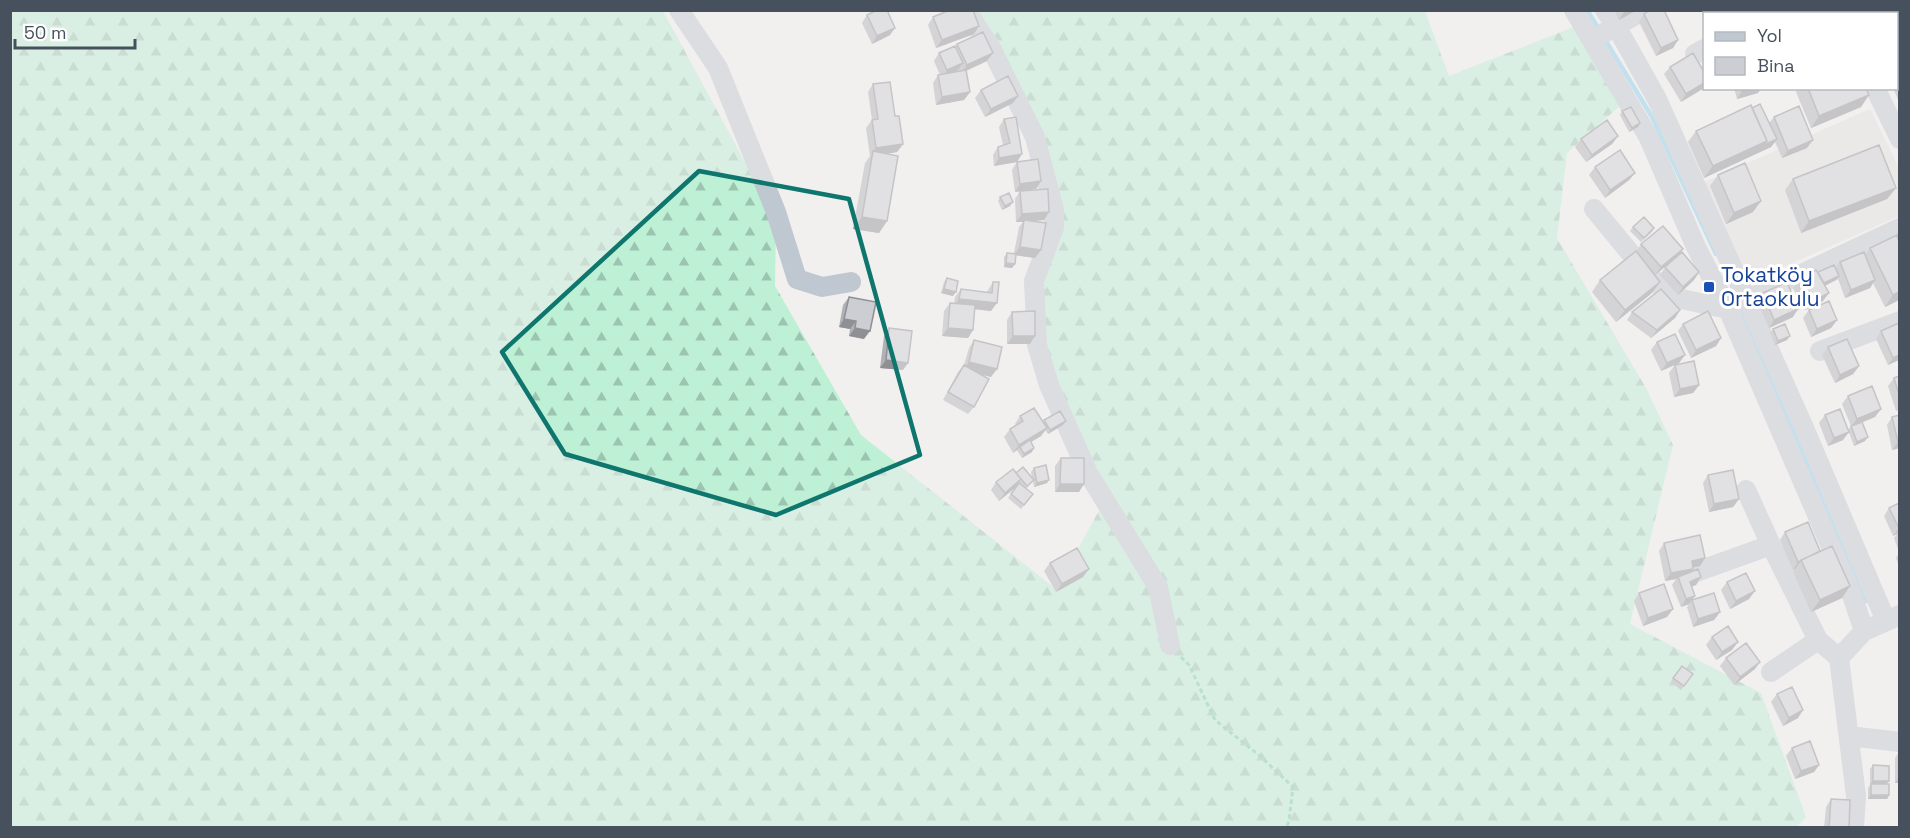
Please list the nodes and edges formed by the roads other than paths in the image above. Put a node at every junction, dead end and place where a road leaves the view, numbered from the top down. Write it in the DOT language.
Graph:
graph roads {
  1 [pos="679,10"];
  2 [pos="966,10"];
  3 [pos="1574,10"];
  4 [pos="1644,10"];
  5 [pos="1610,18"];
  6 [pos="1592,40"];
  7 [pos="1876,90"];
  8 [pos="1899,140"];
  9 [pos="1594,209"];
  10 [pos="1899,228"];
  11 [pos="851,282"];
  12 [pos="1728,309"];
  13 [pos="1899,321"];
  14 [pos="1820,351"];
  15 [pos="1746,490"];
  16 [pos="1771,545"];
  17 [pos="1696,572"];
  18 [pos="1893,618"];
  19 [pos="1864,631"];
  20 [pos="1818,640"];
  21 [pos="1170,645"];
  22 [pos="1839,658"];
  23 [pos="1771,672"];
  24 [pos="1849,736"];
  25 [pos="1899,742"];
  26 [pos="1854,828"];
  1 -- 11 [label="street"];
  2 -- 21 [label="street"];
  3 -- 6 [label="street"];
  4 -- 5 [label="street"];
  5 -- 6 [label="street"];
  5 -- 18 [label="street"];
  6 -- 12 [label="street"];
  7 -- 8 [label="street"];
  9 -- 12 [label="street"];
  10 -- 12 [label="street, bridge"];
  12 -- 19 [label="street"];
  13 -- 14 [label="street"];
  15 -- 16 [label="street"];
  16 -- 17 [label="street"];
  16 -- 20 [label="street"];
  18 -- 19 [label="street"];
  19 -- 22 [label="street"];
  20 -- 22 [label="street"];
  20 -- 23 [label="street"];
  22 -- 24 [label="street"];
  24 -- 25 [label="street"];
  24 -- 26 [label="street"];
}
